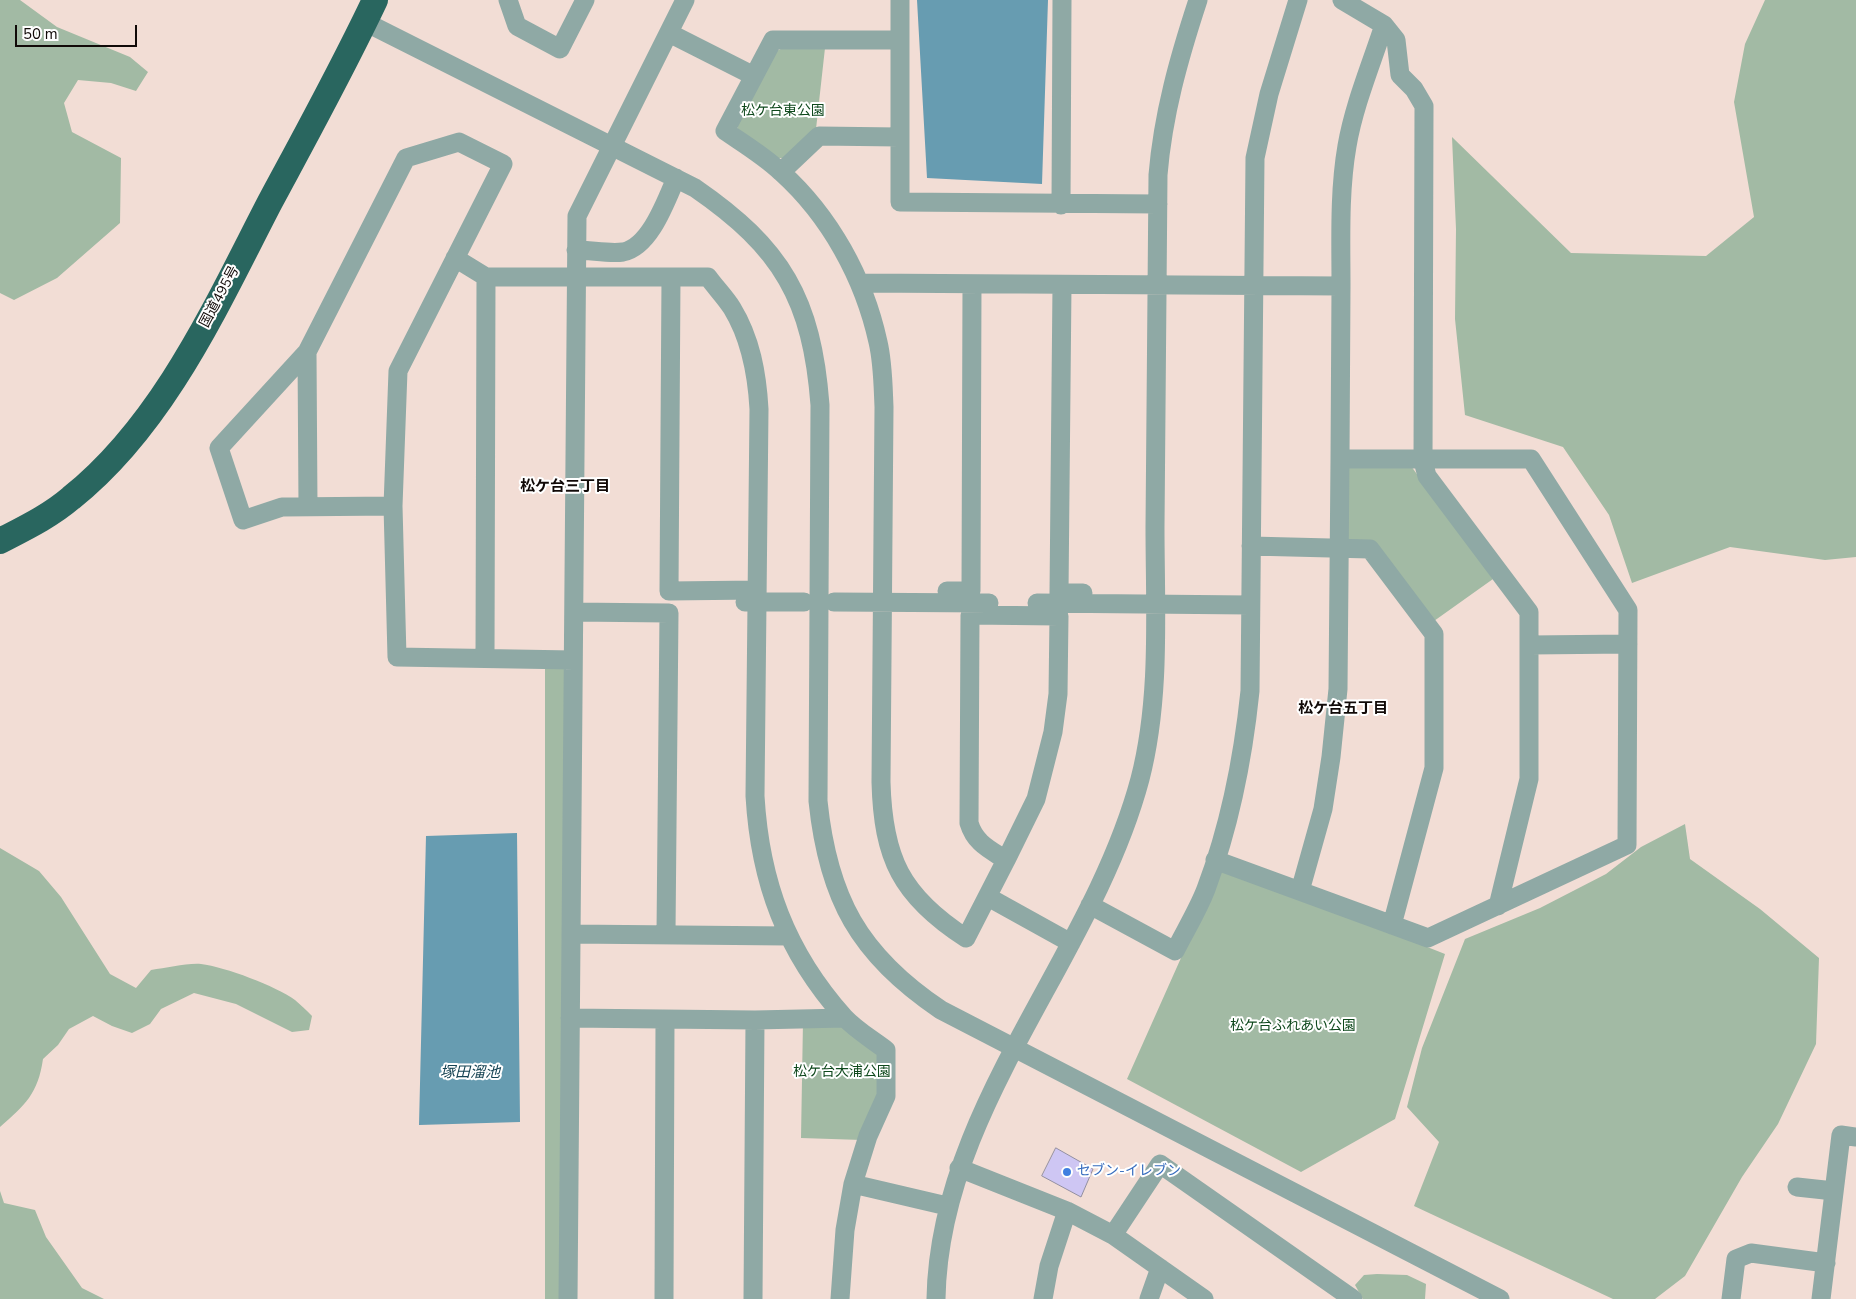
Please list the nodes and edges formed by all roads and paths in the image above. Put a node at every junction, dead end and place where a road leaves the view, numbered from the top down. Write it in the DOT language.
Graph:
graph roads {
  1 [pos="508,0"];
  2 [pos="585,0"];
  3 [pos="685,0"];
  4 [pos="900,0"];
  5 [pos="1062,0"];
  6 [pos="1198,0"];
  7 [pos="1298,0"];
  8 [pos="1342,0"];
  9 [pos="370,11"];
  10 [pos="1384,25"];
  11 [pos="669,33"];
  12 [pos="899,40"];
  13 [pos="754,76"];
  14 [pos="898,137"];
  15 [pos="611,146"];
  16 [pos="782,172"];
  17 [pos="676,178"];
  18 [pos="1158,204"];
  19 [pos="1061,205"];
  20 [pos="576,250"];
  21 [pos="455,258"];
  22 [pos="486,277"];
  23 [pos="576,277"];
  24 [pos="670,278"];
  25 [pos="861,283"];
  26 [pos="972,284"];
  27 [pos="1062,285"];
  28 [pos="1157,285"];
  29 [pos="1252,286"];
  30 [pos="1341,286"];
  31 [pos="307,352"];
  32 [pos="1340,459"];
  33 [pos="1423,460"];
  34 [pos="394,506"];
  35 [pos="308,507"];
  36 [pos="0,541"];
  37 [pos="1251,546"];
  38 [pos="1339,547"];
  39 [pos="757,596"];
  40 [pos="883,597"];
  41 [pos="1155,598"];
  42 [pos="804,602"];
  43 [pos="834,602"];
  44 [pos="1250,605"];
  45 [pos="574,606"];
  46 [pos="1628,644"];
  47 [pos="1530,645"];
  48 [pos="485,658"];
  49 [pos="574,660"];
  50 [pos="1006,860"];
  51 [pos="1216,860"];
  52 [pos="1300,891"];
  53 [pos="988,897"];
  54 [pos="1090,905"];
  55 [pos="1498,906"];
  56 [pos="1392,925"];
  57 [pos="666,933"];
  58 [pos="571,934"];
  59 [pos="788,936"];
  60 [pos="1071,943"];
  61 [pos="570,1018"];
  62 [pos="845,1018"];
  63 [pos="665,1020"];
  64 [pos="755,1020"];
  65 [pos="1016,1049"];
  66 [pos="1856,1137"];
  67 [pos="959,1168"];
  68 [pos="853,1184"];
  69 [pos="1797,1187"];
  70 [pos="1834,1191"];
  71 [pos="947,1206"];
  72 [pos="1067,1211"];
  73 [pos="1113,1235"];
  74 [pos="1826,1263"];
  75 [pos="1160,1268"];
  76 [pos="568,1299"];
  77 [pos="664,1299"];
  78 [pos="753,1299"];
  79 [pos="840,1299"];
  80 [pos="936,1299"];
  81 [pos="1043,1299"];
  82 [pos="1149,1299"];
  83 [pos="1204,1299"];
  84 [pos="1353,1299"];
  85 [pos="1500,1299"];
  86 [pos="1730,1299"];
  87 [pos="1821,1299"];
  1 -- 2 [label="street"];
  3 -- 11 [label="street"];
  4 -- 12 [label="street"];
  5 -- 19 [label="street"];
  6 -- 18 [label="street"];
  7 -- 29 [label="street"];
  8 -- 10 [label="street"];
  9 -- 15 [label="street"];
  9 -- 36 [label="highway, 国道495号"];
  10 -- 30 [label="street"];
  10 -- 33 [label="street"];
  11 -- 13 [label="street"];
  11 -- 15 [label="street"];
  12 -- 13 [label="street"];
  12 -- 14 [label="street"];
  13 -- 16 [label="street"];
  14 -- 16 [label="street"];
  14 -- 19 [label="street"];
  15 -- 17 [label="street"];
  15 -- 20 [label="street"];
  16 -- 25 [label="street"];
  17 -- 20 [label="street"];
  17 -- 65 [label="street"];
  18 -- 19 [label="street"];
  18 -- 28 [label="street"];
  20 -- 23 [label="street"];
  21 -- 22 [label="street"];
  21 -- 31 [label="street"];
  21 -- 34 [label="street"];
  22 -- 23 [label="street"];
  22 -- 48 [label="street"];
  23 -- 24 [label="street"];
  23 -- 45 [label="street"];
  24 -- 39 [label="street"];
  24 -- 39 [label="street"];
  25 -- 26 [label="street"];
  25 -- 40 [label="street"];
  26 -- 27 [label="street"];
  26 -- 40 [label="street"];
  27 -- 28 [label="street"];
  27 -- 41 [label="street"];
  28 -- 29 [label="street"];
  28 -- 41 [label="street"];
  29 -- 30 [label="street"];
  29 -- 37 [label="street"];
  30 -- 32 [label="street"];
  31 -- 35 [label="street"];
  31 -- 35 [label="street"];
  32 -- 33 [label="street"];
  32 -- 38 [label="street"];
  33 -- 46 [label="street"];
  33 -- 47 [label="street"];
  34 -- 35 [label="street"];
  34 -- 48 [label="street"];
  37 -- 38 [label="street"];
  37 -- 44 [label="street"];
  38 -- 52 [label="street"];
  38 -- 56 [label="street"];
  39 -- 42 [label="street"];
  39 -- 45 [label="street"];
  39 -- 59 [label="street"];
  40 -- 41 [label="street"];
  40 -- 43 [label="street"];
  40 -- 53 [label="street"];
  41 -- 44 [label="street"];
  41 -- 54 [label="street"];
  44 -- 51 [label="street"];
  45 -- 49 [label="street"];
  45 -- 57 [label="street"];
  46 -- 47 [label="street"];
  46 -- 55 [label="street"];
  47 -- 55 [label="street"];
  48 -- 49 [label="street"];
  49 -- 58 [label="street"];
  50 -- 50 [label="street"];
  50 -- 53 [label="street"];
  51 -- 52 [label="street"];
  51 -- 54 [label="street"];
  52 -- 56 [label="street"];
  53 -- 60 [label="street"];
  54 -- 60 [label="street"];
  55 -- 56 [label="street"];
  57 -- 58 [label="street"];
  57 -- 59 [label="street"];
  58 -- 61 [label="street"];
  59 -- 62 [label="street"];
  60 -- 65 [label="street"];
  61 -- 63 [label="street"];
  61 -- 76 [label="street"];
  62 -- 64 [label="street"];
  62 -- 68 [label="street"];
  63 -- 64 [label="street"];
  63 -- 77 [label="street"];
  64 -- 78 [label="street"];
  65 -- 67 [label="street"];
  65 -- 85 [label="street"];
  66 -- 70 [label="street"];
  67 -- 71 [label="street"];
  67 -- 72 [label="street"];
  68 -- 71 [label="street"];
  68 -- 79 [label="street"];
  69 -- 70 [label="street"];
  70 -- 74 [label="street"];
  71 -- 80 [label="street"];
  72 -- 73 [label="street"];
  72 -- 81 [label="street"];
  73 -- 75 [label="street"];
  73 -- 84 [label="street"];
  74 -- 86 [label="street"];
  74 -- 87 [label="street"];
  75 -- 82 [label="street"];
  75 -- 83 [label="street"];
}
